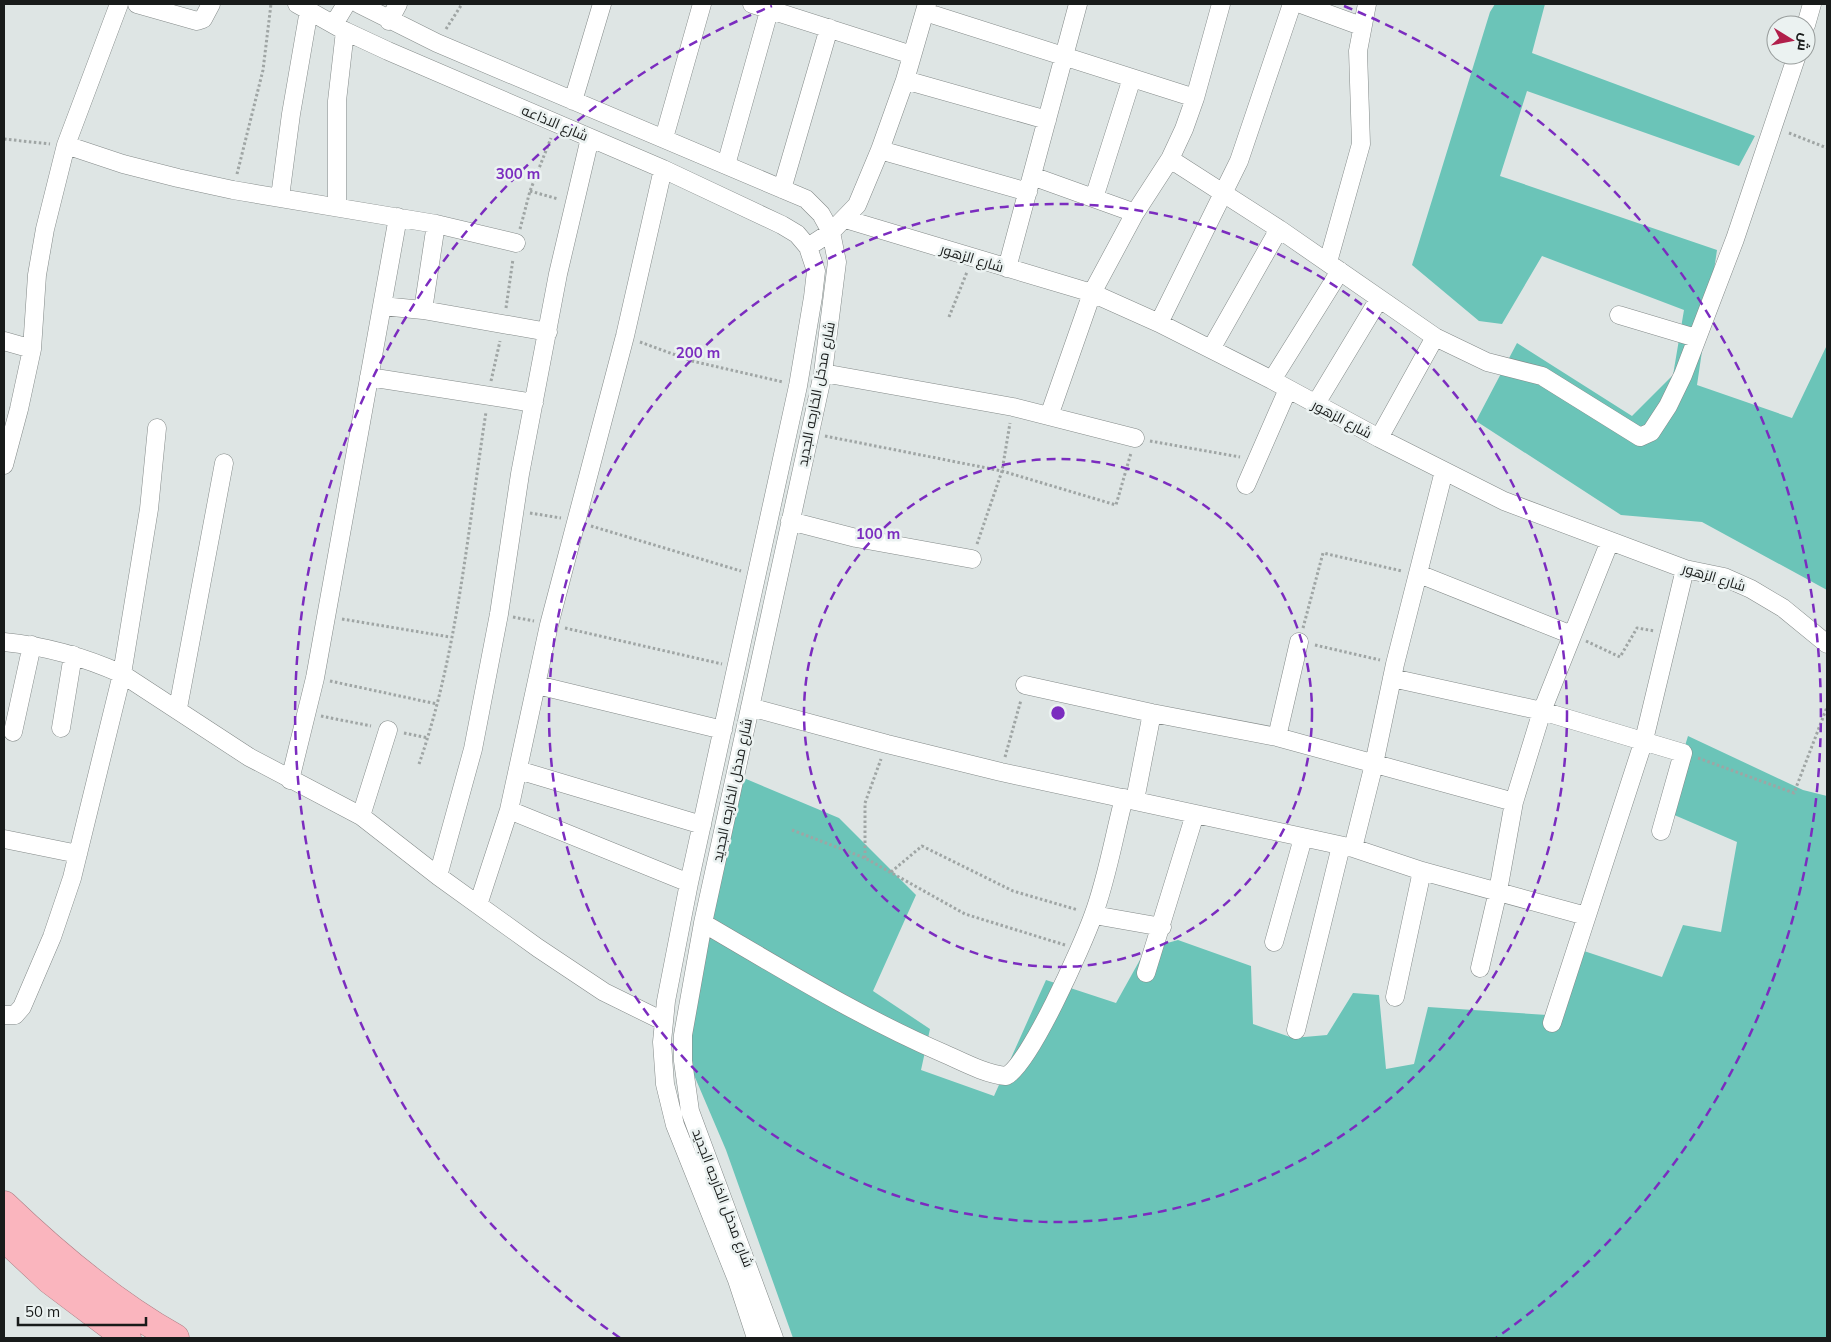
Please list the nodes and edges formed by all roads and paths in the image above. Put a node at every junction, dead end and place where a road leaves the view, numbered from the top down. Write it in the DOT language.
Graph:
graph roads {
  1 [pos="119,4"];
  2 [pos="137,4"];
  3 [pos="211,4"];
  4 [pos="271,4"];
  5 [pos="346,4"];
  6 [pos="359,4"];
  7 [pos="398,4"];
  8 [pos="462,4"];
  9 [pos="602,4"];
  10 [pos="702,4"];
  11 [pos="752,4"];
  12 [pos="1078,4"];
  13 [pos="1221,4"];
  14 [pos="1292,4"];
  15 [pos="1301,4"];
  16 [pos="1367,4"];
  17 [pos="303,7"];
  18 [pos="770,7"];
  19 [pos="926,8"];
  20 [pos="389,20"];
  21 [pos="1362,26"];
  22 [pos="340,27"];
  23 [pos="829,28"];
  24 [pos="437,43"];
  25 [pos="912,55"];
  26 [pos="1065,57"];
  27 [pos="1793,65"];
  28 [pos="1132,78"];
  29 [pos="905,80"];
  30 [pos="1195,98"];
  31 [pos="573,101"];
  32 [pos="1047,120"];
  33 [pos="557,123"];
  34 [pos="1774,127"];
  35 [pos="4,138"];
  36 [pos="590,138"];
  37 [pos="664,138"];
  38 [pos="66,145"];
  39 [pos="1827,148"];
  40 [pos="880,150"];
  41 [pos="1170,159"];
  42 [pos="726,165"];
  43 [pos="663,169"];
  44 [pos="1030,184"];
  45 [pos="782,189"];
  46 [pos="233,190"];
  47 [pos="530,192"];
  48 [pos="1223,193"];
  49 [pos="280,196"];
  50 [pos="1094,198"];
  51 [pos="574,203"];
  52 [pos="337,206"];
  53 [pos="1135,213"];
  54 [pos="398,217"];
  55 [pos="845,219"];
  56 [pos="436,224"];
  57 [pos="1278,229"];
  58 [pos="831,232"];
  59 [pos="516,243"];
  60 [pos="808,247"];
  61 [pos="973,258"];
  62 [pos="1334,266"];
  63 [pos="1007,268"];
  64 [pos="1092,293"];
  65 [pos="1379,299"];
  66 [pos="382,306"];
  67 [pos="423,310"];
  68 [pos="1619,315"];
  69 [pos="949,316"];
  70 [pos="504,323"];
  71 [pos="1159,323"];
  72 [pos="548,332"];
  73 [pos="625,336"];
  74 [pos="1435,336"];
  75 [pos="1696,338"];
  76 [pos="4,341"];
  77 [pos="32,349"];
  78 [pos="1211,350"];
  79 [pos="822,373"];
  80 [pos="369,377"];
  81 [pos="1272,380"];
  82 [pos="798,386"];
  83 [pos="1288,389"];
  84 [pos="488,396"];
  85 [pos="534,403"];
  86 [pos="1315,405"];
  87 [pos="1013,407"];
  88 [pos="1049,416"];
  89 [pos="157,428"];
  90 [pos="810,432"];
  91 [pos="1135,438"];
  92 [pos="1379,438"];
  93 [pos="1256,460"];
  94 [pos="224,464"];
  95 [pos="4,465"];
  96 [pos="1002,470"];
  97 [pos="1444,471"];
  98 [pos="1246,485"];
  99 [pos="515,510"];
  100 [pos="790,521"];
  101 [pos="576,522"];
  102 [pos="1610,541"];
  103 [pos="972,559"];
  104 [pos="1685,569"];
  105 [pos="1419,574"];
  106 [pos="757,576"];
  107 [pos="498,614"];
  108 [pos="326,616"];
  109 [pos="549,625"];
  110 [pos="1670,634"];
  111 [pos="1572,635"];
  112 [pos="450,637"];
  113 [pos="4,642"];
  114 [pos="1299,642"];
  115 [pos="1827,644"];
  116 [pos="32,645"];
  117 [pos="73,655"];
  118 [pos="737,667"];
  119 [pos="1394,671"];
  120 [pos="122,674"];
  121 [pos="315,678"];
  122 [pos="1025,684"];
  123 [pos="536,685"];
  124 [pos="437,704"];
  125 [pos="750,707"];
  126 [pos="1827,707"];
  127 [pos="178,708"];
  128 [pos="1542,711"];
  129 [pos="308,713"];
  130 [pos="1152,713"];
  131 [pos="61,728"];
  132 [pos="388,730"];
  133 [pos="723,730"];
  134 [pos="13,732"];
  135 [pos="1276,737"];
  136 [pos="428,738"];
  137 [pos="1644,740"];
  138 [pos="887,744"];
  139 [pos="1684,753"];
  140 [pos="419,764"];
  141 [pos="1374,764"];
  142 [pos="518,770"];
  143 [pos="1001,772"];
  144 [pos="290,780"];
  145 [pos="1130,799"];
  146 [pos="1514,802"];
  147 [pos="508,810"];
  148 [pos="1195,814"];
  149 [pos="361,816"];
  150 [pos="702,825"];
  151 [pos="792,830"];
  152 [pos="1661,831"];
  153 [pos="1303,838"];
  154 [pos="4,839"];
  155 [pos="1347,847"];
  156 [pos="78,854"];
  157 [pos="865,858"];
  158 [pos="1422,871"];
  159 [pos="891,872"];
  160 [pos="438,876"];
  161 [pos="689,883"];
  162 [pos="1498,891"];
  163 [pos="478,904"];
  164 [pos="1094,915"];
  165 [pos="1586,916"];
  166 [pos="703,924"];
  167 [pos="1162,928"];
  168 [pos="1274,942"];
  169 [pos="1079,949"];
  170 [pos="1480,968"];
  171 [pos="1146,973"];
  172 [pos="1395,997"];
  173 [pos="4,1014"];
  174 [pos="663,1021"];
  175 [pos="1552,1023"];
  176 [pos="1296,1030"];
  177 [pos="4,1205"];
  178 [pos="4,1238"];
  179 [pos="127,1338"];
  180 [pos="176,1338"];
  181 [pos="756,1338"];
  182 [pos="774,1338"];
  1 -- 38 [label="street"];
  2 -- 3 [label="street"];
  4 -- 46 [label="path"];
  5 -- 22 [label="street"];
  6 -- 20 [label="street, شارع الاذاعه"];
  7 -- 20 [label="street"];
  8 -- 24 [label="path"];
  9 -- 31 [label="street"];
  10 -- 37 [label="street"];
  11 -- 18 [label="street"];
  12 -- 26 [label="street"];
  13 -- 30 [label="street"];
  14 -- 48 [label="street"];
  15 -- 21 [label="street"];
  16 -- 21 [label="street"];
  17 -- 22 [label="street, شارع الاذاعه"];
  17 -- 49 [label="street"];
  18 -- 23 [label="street"];
  18 -- 42 [label="street"];
  19 -- 25 [label="street"];
  19 -- 26 [label="street"];
  20 -- 24 [label="street, شارع الاذاعه"];
  21 -- 62 [label="street"];
  22 -- 33 [label="street, شارع الاذاعه"];
  22 -- 52 [label="street"];
  23 -- 25 [label="street"];
  23 -- 45 [label="street"];
  24 -- 31 [label="street, شارع الاذاعه"];
  25 -- 29 [label="street"];
  26 -- 28 [label="street"];
  26 -- 32 [label="street"];
  27 -- 34 [label="street"];
  28 -- 30 [label="street"];
  28 -- 50 [label="street"];
  29 -- 32 [label="street"];
  29 -- 40 [label="street"];
  30 -- 41 [label="street"];
  31 -- 37 [label="street, شارع الاذاعه"];
  32 -- 44 [label="street"];
  33 -- 36 [label="street, شارع الاذاعه"];
  33 -- 47 [label="path"];
  34 -- 39 [label="path"];
  34 -- 75 [label="street"];
  35 -- 38 [label="path"];
  36 -- 43 [label="street, شارع الاذاعه"];
  36 -- 51 [label="street"];
  37 -- 42 [label="street, شارع الاذاعه"];
  38 -- 46 [label="street"];
  38 -- 77 [label="street"];
  40 -- 44 [label="street"];
  40 -- 55 [label="street"];
  41 -- 48 [label="street"];
  41 -- 53 [label="street"];
  42 -- 45 [label="street, شارع الاذاعه"];
  43 -- 60 [label="street, شارع الاذاعه"];
  43 -- 73 [label="street"];
  44 -- 50 [label="street"];
  44 -- 63 [label="street"];
  45 -- 58 [label="street, شارع الاذاعه"];
  46 -- 49 [label="street"];
  47 -- 51 [label="path"];
  47 -- 59 [label="path"];
  48 -- 57 [label="street"];
  48 -- 71 [label="street"];
  49 -- 52 [label="street"];
  50 -- 53 [label="street"];
  51 -- 72 [label="street"];
  52 -- 54 [label="street"];
  53 -- 64 [label="street"];
  54 -- 56 [label="street"];
  54 -- 66 [label="street"];
  55 -- 58 [label="street"];
  55 -- 61 [label="street, شارع الزهور"];
  56 -- 59 [label="street"];
  56 -- 67 [label="street"];
  57 -- 62 [label="street"];
  57 -- 78 [label="street"];
  58 -- 60 [label="street"];
  58 -- 79 [label="street, شارع مدخل الخارجه الجديد"];
  59 -- 70 [label="path"];
  60 -- 82 [label="street, شارع مدخل الخارجه الجديد"];
  61 -- 63 [label="street, شارع الزهور"];
  61 -- 69 [label="path"];
  62 -- 65 [label="street"];
  62 -- 81 [label="street"];
  63 -- 64 [label="street, شارع الزهور"];
  64 -- 71 [label="street, شارع الزهور"];
  64 -- 88 [label="street"];
  65 -- 74 [label="street"];
  65 -- 86 [label="street"];
  66 -- 67 [label="street"];
  66 -- 80 [label="street"];
  67 -- 70 [label="street"];
  68 -- 75 [label="street"];
  70 -- 72 [label="street"];
  70 -- 84 [label="path"];
  71 -- 78 [label="street, شارع الزهور"];
  72 -- 85 [label="street"];
  73 -- 82 [label="path"];
  73 -- 101 [label="street"];
  74 -- 75 [label="street"];
  74 -- 92 [label="street"];
  76 -- 77 [label="street"];
  77 -- 95 [label="street"];
  78 -- 81 [label="street, شارع الزهور"];
  79 -- 87 [label="street"];
  79 -- 90 [label="street, شارع مدخل الخارجه الجديد"];
  80 -- 84 [label="street"];
  80 -- 108 [label="street"];
  81 -- 83 [label="street, شارع الزهور"];
  82 -- 106 [label="street, شارع مدخل الخارجه الجديد"];
  83 -- 86 [label="street, شارع الزهور"];
  83 -- 93 [label="street"];
  84 -- 85 [label="street"];
  84 -- 112 [label="path"];
  85 -- 99 [label="street"];
  86 -- 92 [label="street, شارع الزهور"];
  87 -- 88 [label="street"];
  87 -- 96 [label="path"];
  88 -- 91 [label="street"];
  89 -- 120 [label="street"];
  90 -- 96 [label="path"];
  90 -- 100 [label="street, شارع مدخل الخارجه الجديد"];
  91 -- 93 [label="path"];
  91 -- 96 [label="path"];
  92 -- 97 [label="street, شارع الزهور"];
  93 -- 98 [label="street"];
  94 -- 127 [label="street"];
  96 -- 103 [label="path"];
  97 -- 102 [label="street, شارع الزهور"];
  97 -- 105 [label="street"];
  99 -- 101 [label="path"];
  99 -- 107 [label="street"];
  100 -- 103 [label="street"];
  100 -- 125 [label="street, شارع مدخل الخارجه الجديد"];
  101 -- 106 [label="path"];
  101 -- 109 [label="street"];
  102 -- 104 [label="street, شارع الزهور"];
  102 -- 111 [label="street"];
  104 -- 110 [label="street"];
  104 -- 115 [label="street, شارع الزهور"];
  105 -- 111 [label="street"];
  105 -- 114 [label="path"];
  105 -- 119 [label="street"];
  106 -- 118 [label="street, شارع مدخل الخارجه الجديد"];
  107 -- 109 [label="path"];
  107 -- 160 [label="street"];
  108 -- 112 [label="path"];
  108 -- 121 [label="street"];
  109 -- 118 [label="path"];
  109 -- 123 [label="street"];
  110 -- 111 [label="path"];
  110 -- 137 [label="street"];
  111 -- 128 [label="street"];
  112 -- 124 [label="path"];
  113 -- 116 [label="street"];
  114 -- 119 [label="path"];
  114 -- 135 [label="street"];
  116 -- 117 [label="street"];
  116 -- 134 [label="street"];
  117 -- 120 [label="street"];
  117 -- 131 [label="street"];
  118 -- 133 [label="street, شارع مدخل الخارجه الجديد"];
  119 -- 128 [label="street"];
  119 -- 141 [label="street"];
  120 -- 127 [label="street"];
  120 -- 156 [label="street"];
  121 -- 124 [label="path"];
  121 -- 129 [label="street"];
  122 -- 130 [label="street"];
  122 -- 143 [label="path"];
  123 -- 133 [label="street"];
  123 -- 142 [label="street"];
  124 -- 136 [label="path"];
  125 -- 138 [label="street"];
  125 -- 166 [label="street, شارع مدخل الخارجه الجديد"];
  126 -- 139 [label="path"];
  127 -- 144 [label="street"];
  128 -- 137 [label="street"];
  128 -- 146 [label="street"];
  129 -- 132 [label="path"];
  129 -- 144 [label="street"];
  130 -- 135 [label="street"];
  130 -- 145 [label="street"];
  132 -- 136 [label="path"];
  132 -- 149 [label="street"];
  133 -- 150 [label="street, شارع مدخل الخارجه الجديد"];
  135 -- 141 [label="street"];
  136 -- 140 [label="path"];
  137 -- 139 [label="street"];
  137 -- 165 [label="street"];
  138 -- 143 [label="street"];
  138 -- 157 [label="path"];
  139 -- 152 [label="street"];
  141 -- 146 [label="street"];
  141 -- 155 [label="street"];
  142 -- 147 [label="street"];
  142 -- 150 [label="street"];
  143 -- 145 [label="street"];
  144 -- 149 [label="street"];
  145 -- 148 [label="street"];
  145 -- 164 [label="street"];
  146 -- 162 [label="street"];
  147 -- 161 [label="street"];
  147 -- 163 [label="street"];
  148 -- 153 [label="street"];
  148 -- 167 [label="street"];
  149 -- 160 [label="street"];
  150 -- 161 [label="street, شارع مدخل الخارجه الجديد"];
  151 -- 157 [label="path"];
  153 -- 155 [label="street"];
  153 -- 168 [label="street"];
  154 -- 156 [label="street"];
  155 -- 158 [label="street"];
  155 -- 176 [label="street"];
  156 -- 173 [label="street"];
  157 -- 159 [label="path"];
  158 -- 162 [label="street"];
  158 -- 172 [label="street"];
  159 -- 164 [label="path"];
  159 -- 169 [label="path"];
  160 -- 163 [label="street"];
  161 -- 174 [label="street, شارع مدخل الخارجه الجديد"];
  162 -- 165 [label="street"];
  162 -- 170 [label="street"];
  163 -- 174 [label="street"];
  164 -- 167 [label="street"];
  164 -- 169 [label="street"];
  165 -- 175 [label="street"];
  166 -- 169 [label="street"];
  166 -- 182 [label="street, شارع مدخل الخارجه الجديد"];
  167 -- 171 [label="street"];
  174 -- 181 [label="street, شارع مدخل الخارجه الجديد"];
  177 -- 180 [label="highway"];
  178 -- 179 [label="highway"];
}
